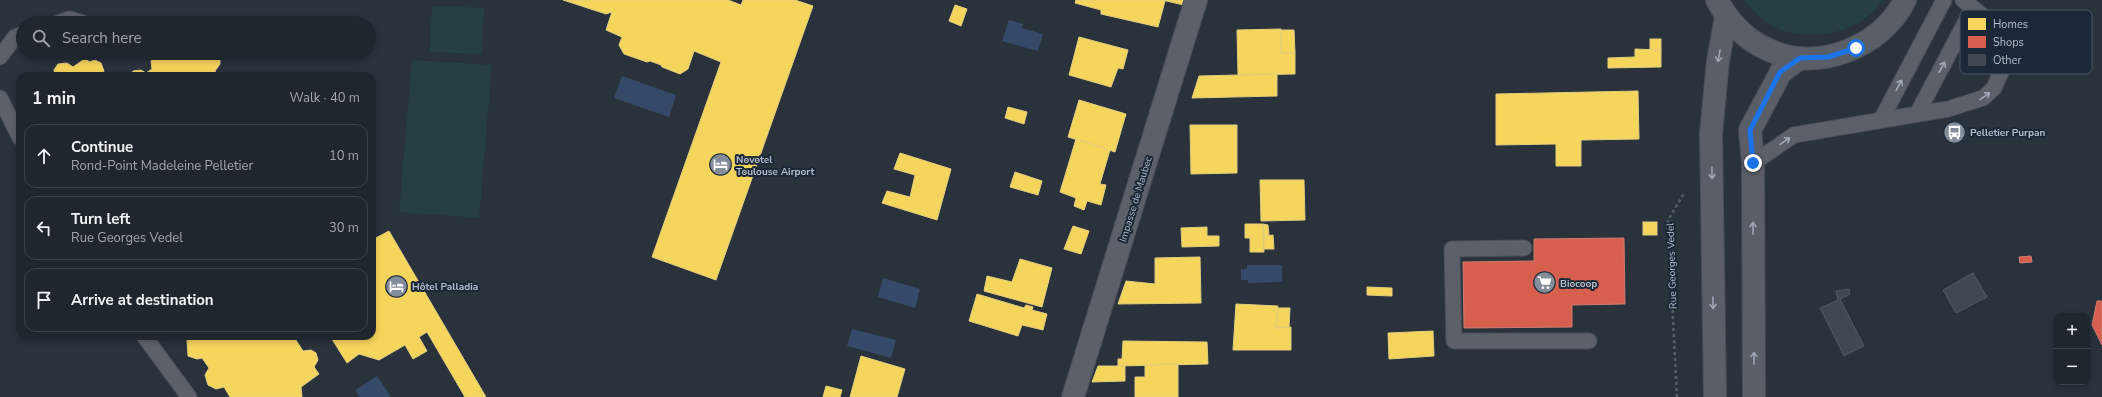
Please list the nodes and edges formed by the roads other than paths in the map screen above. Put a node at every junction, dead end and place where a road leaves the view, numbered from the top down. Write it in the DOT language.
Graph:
graph roads {
  1 [pos="1196,0"];
  2 [pos="1905,0"];
  3 [pos="1944,0"];
  4 [pos="1722,9"];
  5 [pos="1960,33"];
  6 [pos="16,36"];
  7 [pos="0,57"];
  8 [pos="1800,58"];
  9 [pos="2000,74"];
  10 [pos="0,98"];
  11 [pos="1916,114"];
  12 [pos="1881,120"];
  13 [pos="16,130"];
  14 [pos="1753,163"];
  15 [pos="1524,248"];
  16 [pos="147,340"];
  17 [pos="1589,341"];
  18 [pos="189,397"];
  19 [pos="1073,397"];
  20 [pos="1716,397"];
  21 [pos="1754,397"];
  1 -- 19 [label="street, Impasse de Maubec"];
  2 -- 8 [label="main road"];
  12 -- 3 [label="lane, one-way"];
  4 -- 8 [label="main road"];
  4 -- 20 [label="main road, one-way"];
  11 -- 5 [label="lane, one-way"];
  6 -- 7 [label="lane"];
  8 -- 14 [label="main road"];
  11 -- 9 [label="lane, one-way"];
  10 -- 13 [label="lane"];
  11 -- 12 [label="lane"];
  14 -- 12 [label="lane, one-way"];
  21 -- 14 [label="main road, one-way"];
  15 -- 17 [label="lane"];
  16 -- 18 [label="lane"];
}
